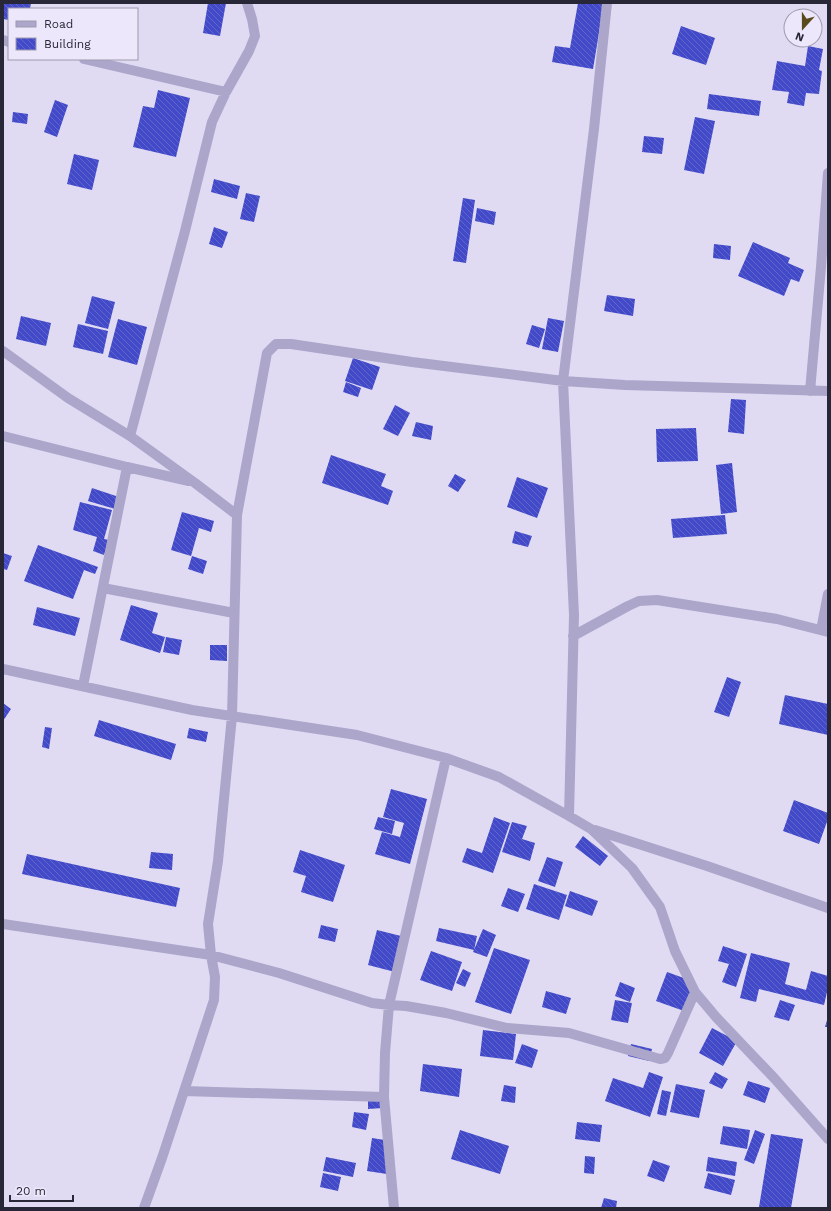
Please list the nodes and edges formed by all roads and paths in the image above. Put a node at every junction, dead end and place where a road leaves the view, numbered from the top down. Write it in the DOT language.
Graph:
graph roads {
  1 [pos="247,3"];
  2 [pos="607,3"];
  3 [pos="88,60"];
  4 [pos="226,92"];
  5 [pos="828,173"];
  6 [pos="827,186"];
  7 [pos="3,350"];
  8 [pos="563,381"];
  9 [pos="810,391"];
  10 [pos="828,391"];
  11 [pos="3,436"];
  12 [pos="130,436"];
  13 [pos="127,467"];
  14 [pos="195,483"];
  15 [pos="237,515"];
  16 [pos="103,588"];
  17 [pos="828,594"];
  18 [pos="234,613"];
  19 [pos="824,631"];
  20 [pos="573,636"];
  21 [pos="3,669"];
  22 [pos="84,686"];
  23 [pos="232,716"];
  24 [pos="446,758"];
  25 [pos="569,816"];
  26 [pos="591,829"];
  27 [pos="828,908"];
  28 [pos="3,924"];
  29 [pos="211,955"];
  30 [pos="695,992"];
  31 [pos="389,1005"];
  32 [pos="184,1091"];
  33 [pos="384,1097"];
  34 [pos="828,1139"];
  35 [pos="144,1208"];
  36 [pos="394,1208"];
  1 -- 4 [label="street"];
  2 -- 8 [label="street"];
  3 -- 4 [label="street"];
  4 -- 12 [label="street"];
  5 -- 6 [label="street"];
  6 -- 9 [label="street"];
  7 -- 12 [label="street"];
  8 -- 9 [label="street"];
  8 -- 15 [label="street"];
  8 -- 20 [label="street"];
  9 -- 10 [label="street"];
  11 -- 13 [label="street"];
  12 -- 14 [label="street"];
  13 -- 14 [label="street"];
  13 -- 16 [label="street"];
  14 -- 15 [label="street"];
  15 -- 18 [label="street"];
  16 -- 18 [label="street"];
  16 -- 22 [label="street"];
  17 -- 19 [label="street"];
  18 -- 23 [label="street"];
  19 -- 20 [label="street"];
  20 -- 25 [label="street"];
  21 -- 22 [label="street"];
  22 -- 23 [label="street"];
  23 -- 24 [label="street"];
  23 -- 29 [label="street"];
  24 -- 25 [label="street"];
  24 -- 31 [label="street"];
  25 -- 26 [label="street"];
  26 -- 27 [label="street"];
  26 -- 30 [label="street"];
  28 -- 29 [label="street"];
  29 -- 31 [label="street"];
  29 -- 32 [label="street"];
  30 -- 31 [label="street"];
  30 -- 34 [label="street"];
  31 -- 33 [label="street"];
  32 -- 33 [label="street"];
  32 -- 35 [label="street"];
  33 -- 36 [label="street"];
}
